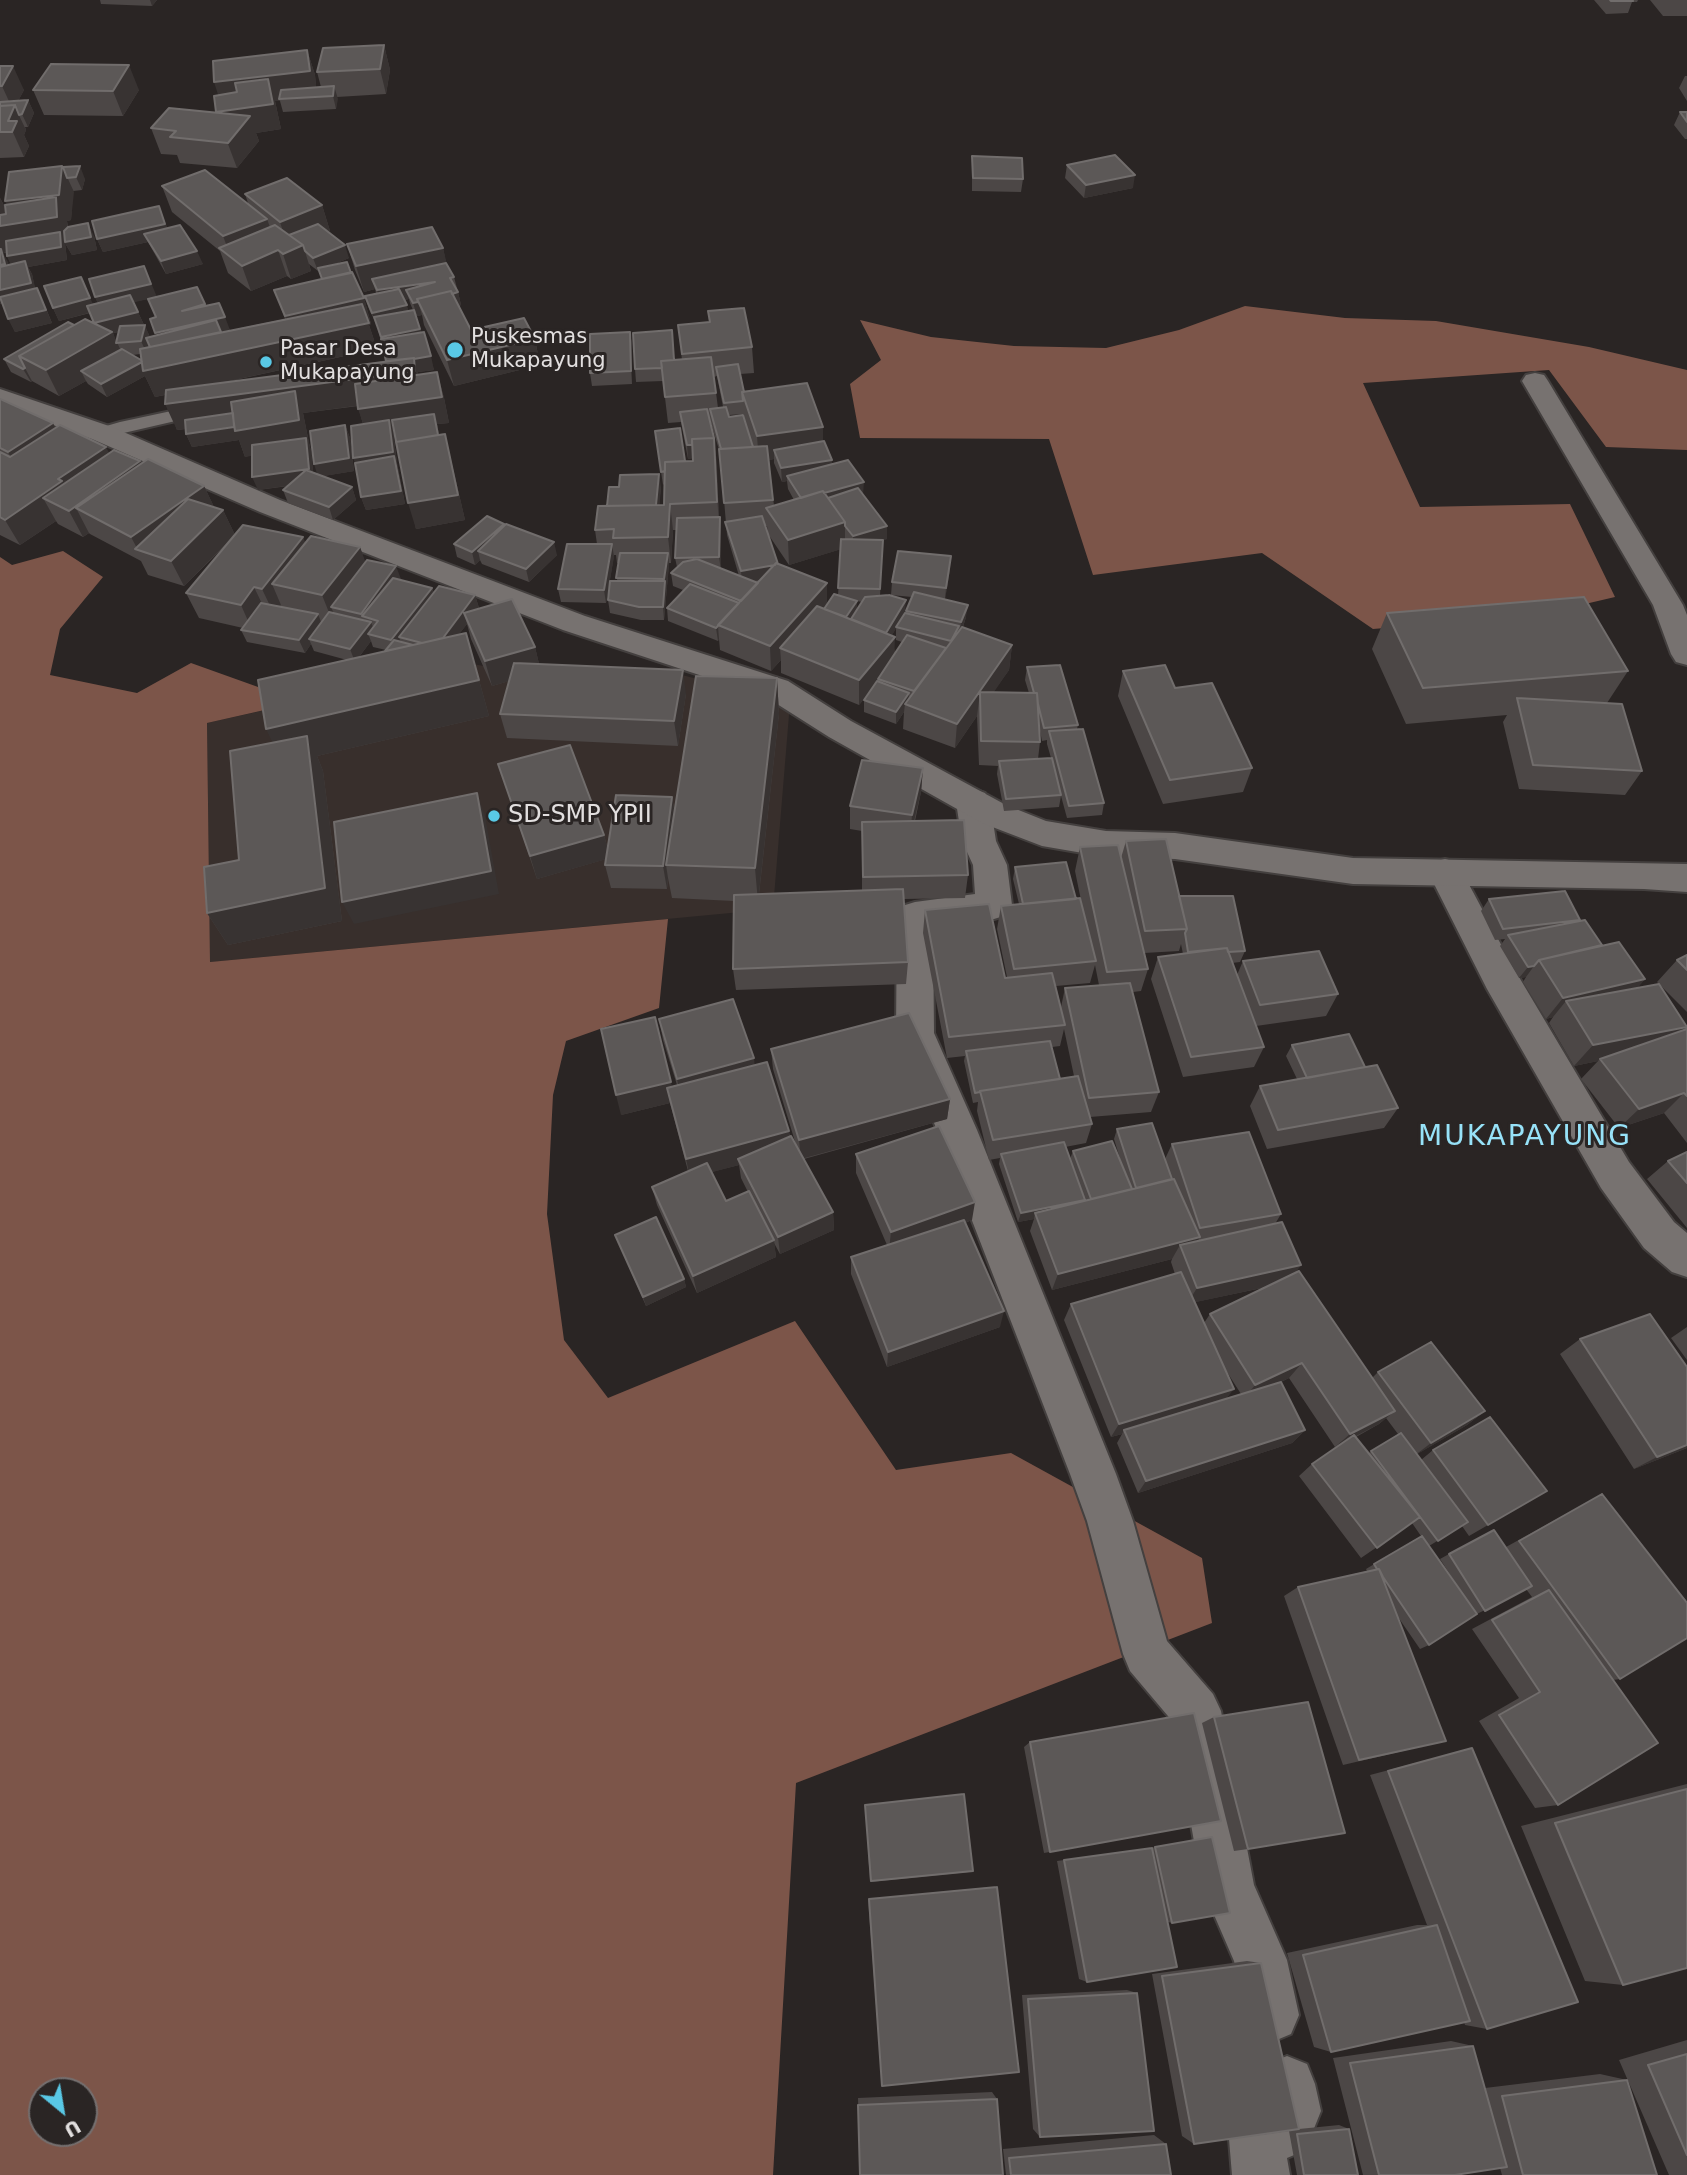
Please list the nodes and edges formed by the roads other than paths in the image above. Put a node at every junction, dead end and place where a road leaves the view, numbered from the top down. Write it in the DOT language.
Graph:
graph roads {
  1 [pos="1535,381"];
  2 [pos="0,397"];
  3 [pos="227,405"];
  4 [pos="102,433"];
  5 [pos="1687,654"];
  6 [pos="973,802"];
  7 [pos="1445,872"];
  8 [pos="1687,878"];
  9 [pos="1687,1258"];
  10 [pos="1261,2175"];
  1 -- 5 [label="street"];
  2 -- 4 [label="street"];
  3 -- 4 [label="lane"];
  4 -- 6 [label="street"];
  6 -- 7 [label="street"];
  6 -- 10 [label="street"];
  7 -- 8 [label="street"];
  7 -- 9 [label="street"];
}
